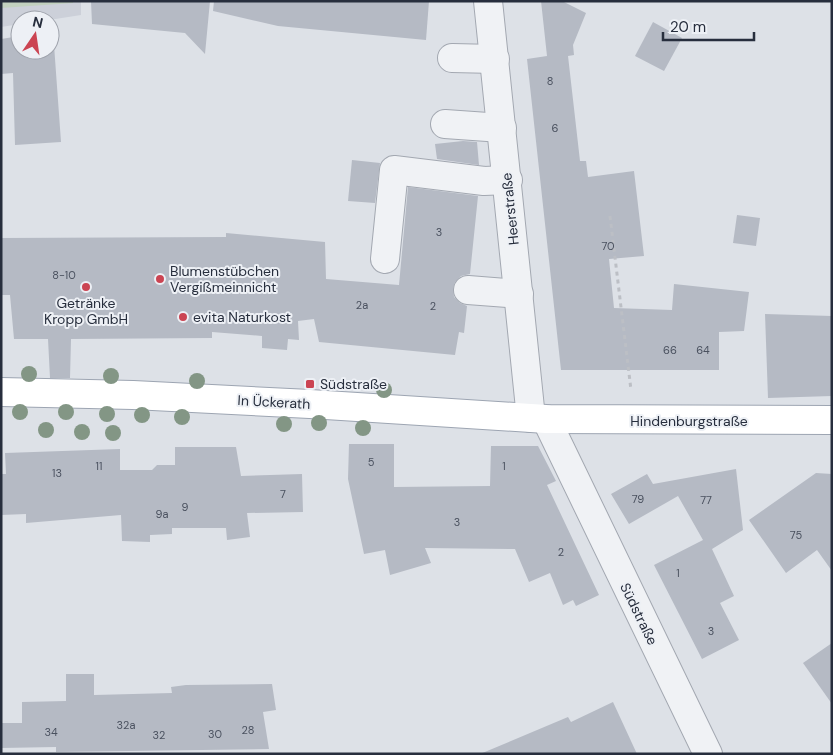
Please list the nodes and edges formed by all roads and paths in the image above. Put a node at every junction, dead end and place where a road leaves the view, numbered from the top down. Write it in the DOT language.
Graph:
graph roads {
  1 [pos="488,1"];
  2 [pos="452,58"];
  3 [pos="495,59"];
  4 [pos="445,124"];
  5 [pos="502,128"];
  6 [pos="508,180"];
  7 [pos="610,216"];
  8 [pos="386,259"];
  9 [pos="468,290"];
  10 [pos="519,294"];
  11 [pos="1,392"];
  12 [pos="539,418"];
  13 [pos="832,420"];
  14 [pos="634,421"];
  15 [pos="708,754"];
  1 -- 3 [label="street, Heerstraße"];
  2 -- 3 [label="street"];
  3 -- 5 [label="street, Heerstraße"];
  4 -- 5 [label="street"];
  5 -- 6 [label="street, Heerstraße"];
  6 -- 8 [label="street"];
  6 -- 10 [label="street, Heerstraße"];
  7 -- 14 [label="path"];
  9 -- 10 [label="street"];
  10 -- 12 [label="street, Heerstraße"];
  11 -- 12 [label="main road, In Ückerath"];
  12 -- 14 [label="main road, Hindenburgstraße"];
  12 -- 15 [label="street, Südstraße"];
  13 -- 14 [label="main road, Hindenburgstraße"];
}
